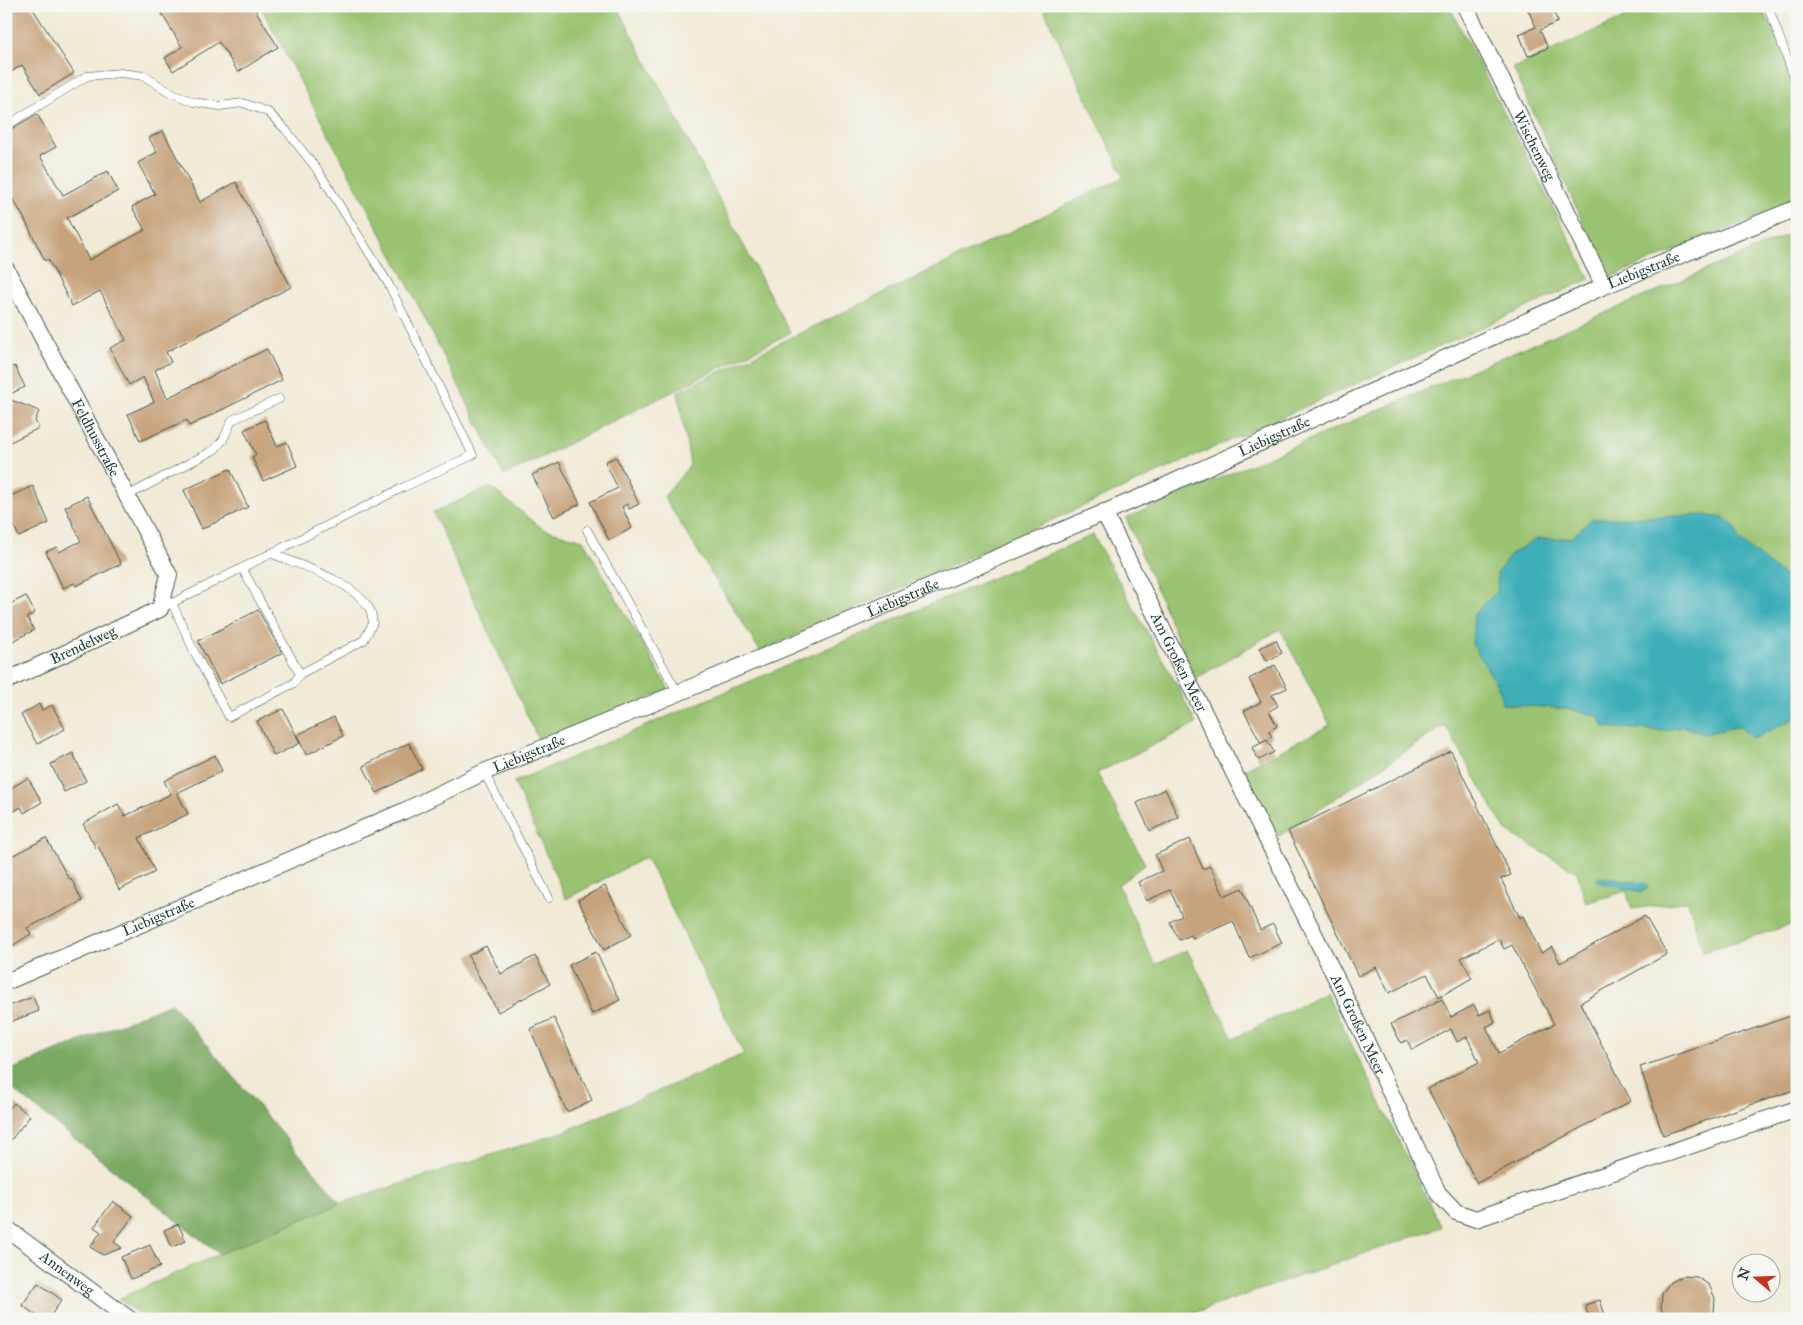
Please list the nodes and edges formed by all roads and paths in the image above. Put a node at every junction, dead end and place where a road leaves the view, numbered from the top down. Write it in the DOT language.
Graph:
graph roads {
  1 [pos="1465,6"];
  2 [pos="1768,6"];
  3 [pos="1797,85"];
  4 [pos="6,126"];
  5 [pos="1797,208"];
  6 [pos="6,269"];
  7 [pos="1604,286"];
  8 [pos="279,399"];
  9 [pos="127,496"];
  10 [pos="1104,512"];
  11 [pos="587,530"];
  12 [pos="271,553"];
  13 [pos="242,568"];
  14 [pos="166,606"];
  15 [pos="300,674"];
  16 [pos="6,681"];
  17 [pos="678,694"];
  18 [pos="484,772"];
  19 [pos="549,898"];
  20 [pos="6,982"];
  21 [pos="1797,1109"];
  22 [pos="6,1228"];
  23 [pos="129,1319"];
  1 -- 7 [label="street, Wischenweg"];
  2 -- 3 [label="lane"];
  4 -- 12 [label="lane"];
  5 -- 7 [label="street, Liebigstraße"];
  6 -- 9 [label="street, Feldhusstraße"];
  7 -- 10 [label="street, Liebigstraße"];
  8 -- 9 [label="lane"];
  9 -- 14 [label="street, Feldhusstraße"];
  10 -- 17 [label="street, Liebigstraße"];
  10 -- 21 [label="street, Am Großen Meer"];
  11 -- 17 [label="lane"];
  12 -- 13 [label="lane"];
  12 -- 15 [label="lane"];
  13 -- 14 [label="lane"];
  13 -- 15 [label="lane"];
  14 -- 15 [label="lane"];
  14 -- 16 [label="street, Brendelweg"];
  17 -- 18 [label="street, Liebigstraße"];
  18 -- 19 [label="lane"];
  18 -- 20 [label="street, Liebigstraße"];
  22 -- 23 [label="street, Annenweg"];
}
